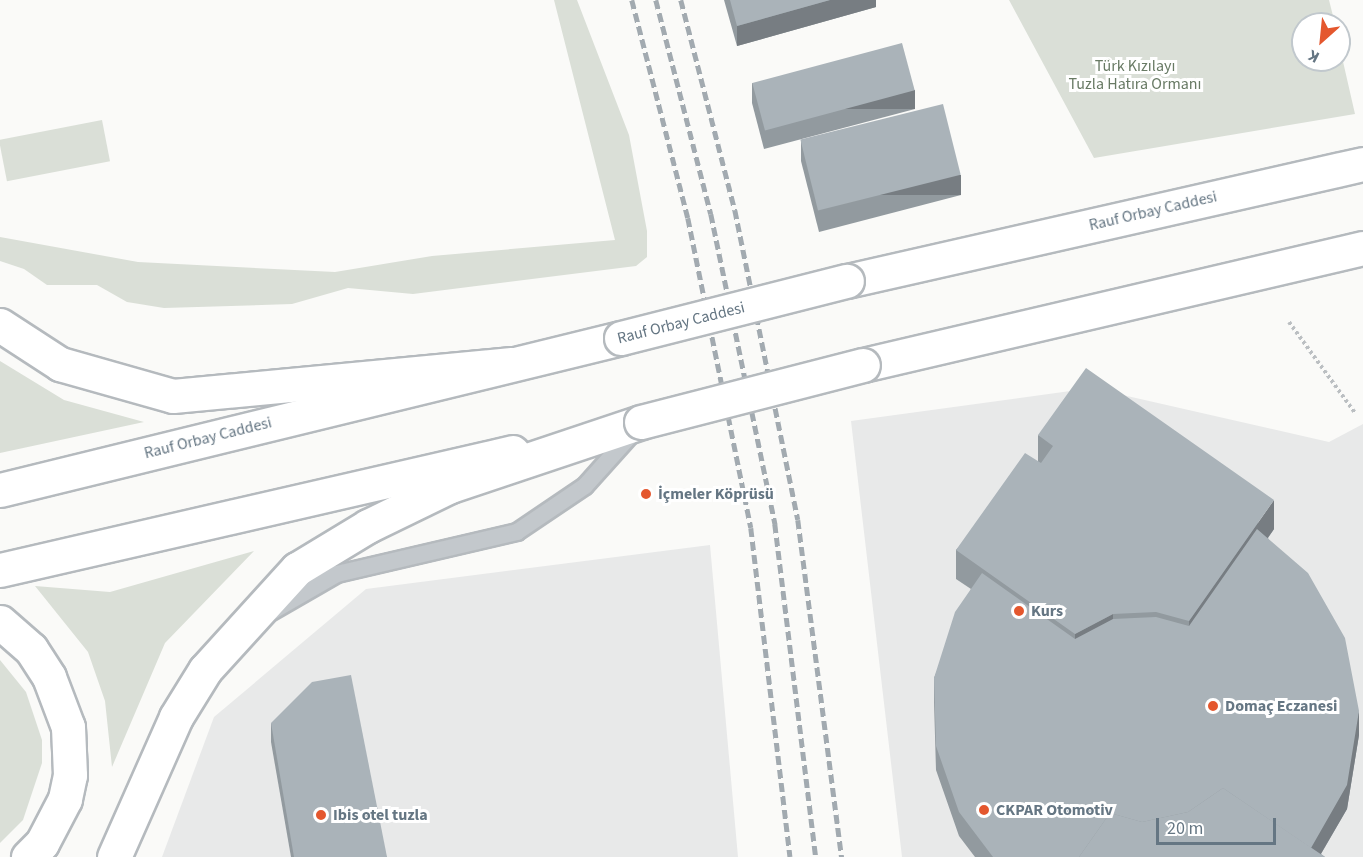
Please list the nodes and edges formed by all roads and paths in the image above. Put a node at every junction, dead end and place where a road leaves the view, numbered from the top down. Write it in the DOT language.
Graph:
graph roads {
  1 [pos="1363,164"];
  2 [pos="1363,248"];
  3 [pos="1289,322"];
  4 [pos="0,325"];
  5 [pos="512,364"];
  6 [pos="1354,413"];
  7 [pos="641,422"];
  8 [pos="0,490"];
  9 [pos="0,570"];
  10 [pos="0,622"];
  11 [pos="247,625"];
  12 [pos="28,857"];
  13 [pos="114,857"];
  1 -- 5 [label="main road, Rauf Orbay Caddesi, bridge"];
  2 -- 7 [label="main road, bridge"];
  3 -- 6 [label="path"];
  4 -- 5 [label="main road"];
  5 -- 8 [label="main road, Rauf Orbay Caddesi"];
  7 -- 9 [label="main road"];
  7 -- 11 [label="main road"];
  7 -- 11 [label="lane"];
  10 -- 12 [label="main road"];
  11 -- 13 [label="main road"];
}
